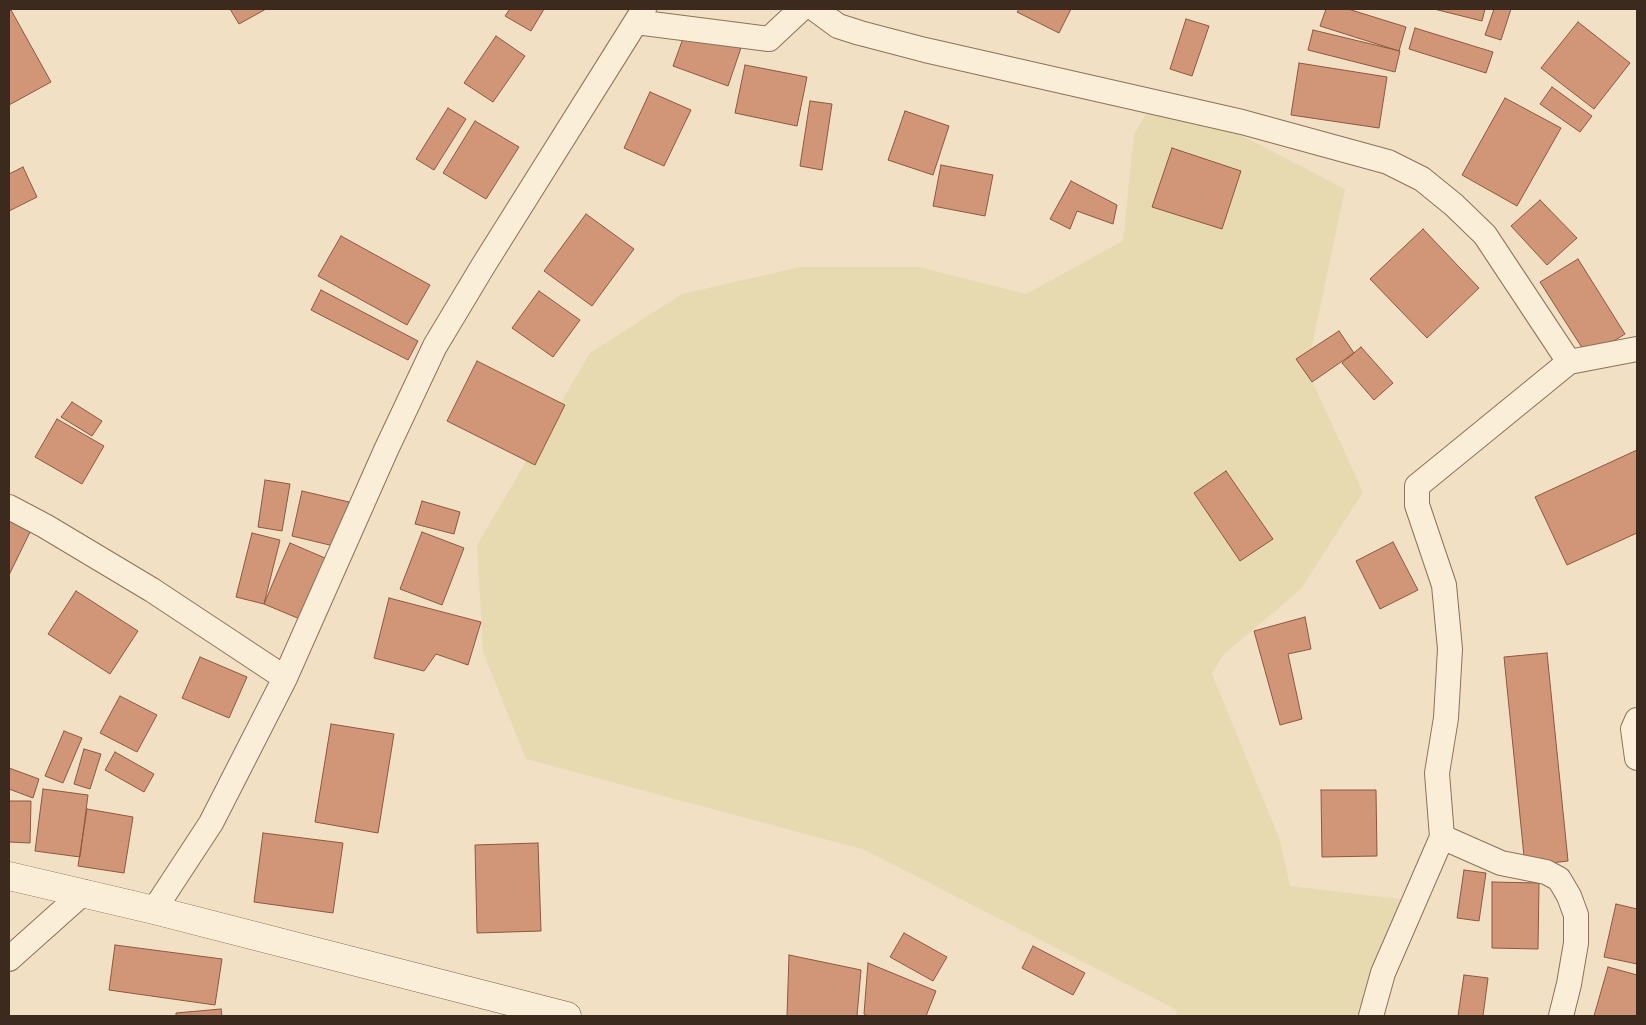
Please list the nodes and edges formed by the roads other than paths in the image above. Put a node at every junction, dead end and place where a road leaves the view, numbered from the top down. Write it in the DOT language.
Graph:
graph roads {
  1 [pos="802,9"];
  2 [pos="815,9"];
  3 [pos="640,16"];
  4 [pos="1637,348"];
  5 [pos="1568,362"];
  6 [pos="9,507"];
  7 [pos="285,678"];
  8 [pos="1637,720"];
  9 [pos="1637,758"];
  10 [pos="1442,837"];
  11 [pos="9,876"];
  12 [pos="84,892"];
  13 [pos="154,910"];
  14 [pos="9,959"];
  15 [pos="567,1016"];
  16 [pos="1371,1016"];
  17 [pos="1561,1016"];
  1 -- 3 [label="street"];
  2 -- 5 [label="street"];
  3 -- 7 [label="street"];
  4 -- 5 [label="street"];
  5 -- 10 [label="street"];
  6 -- 7 [label="street"];
  7 -- 13 [label="street"];
  8 -- 9 [label="street"];
  10 -- 16 [label="street"];
  10 -- 17 [label="street"];
  11 -- 12 [label="street"];
  12 -- 13 [label="street"];
  12 -- 14 [label="street"];
  13 -- 15 [label="street"];
}
